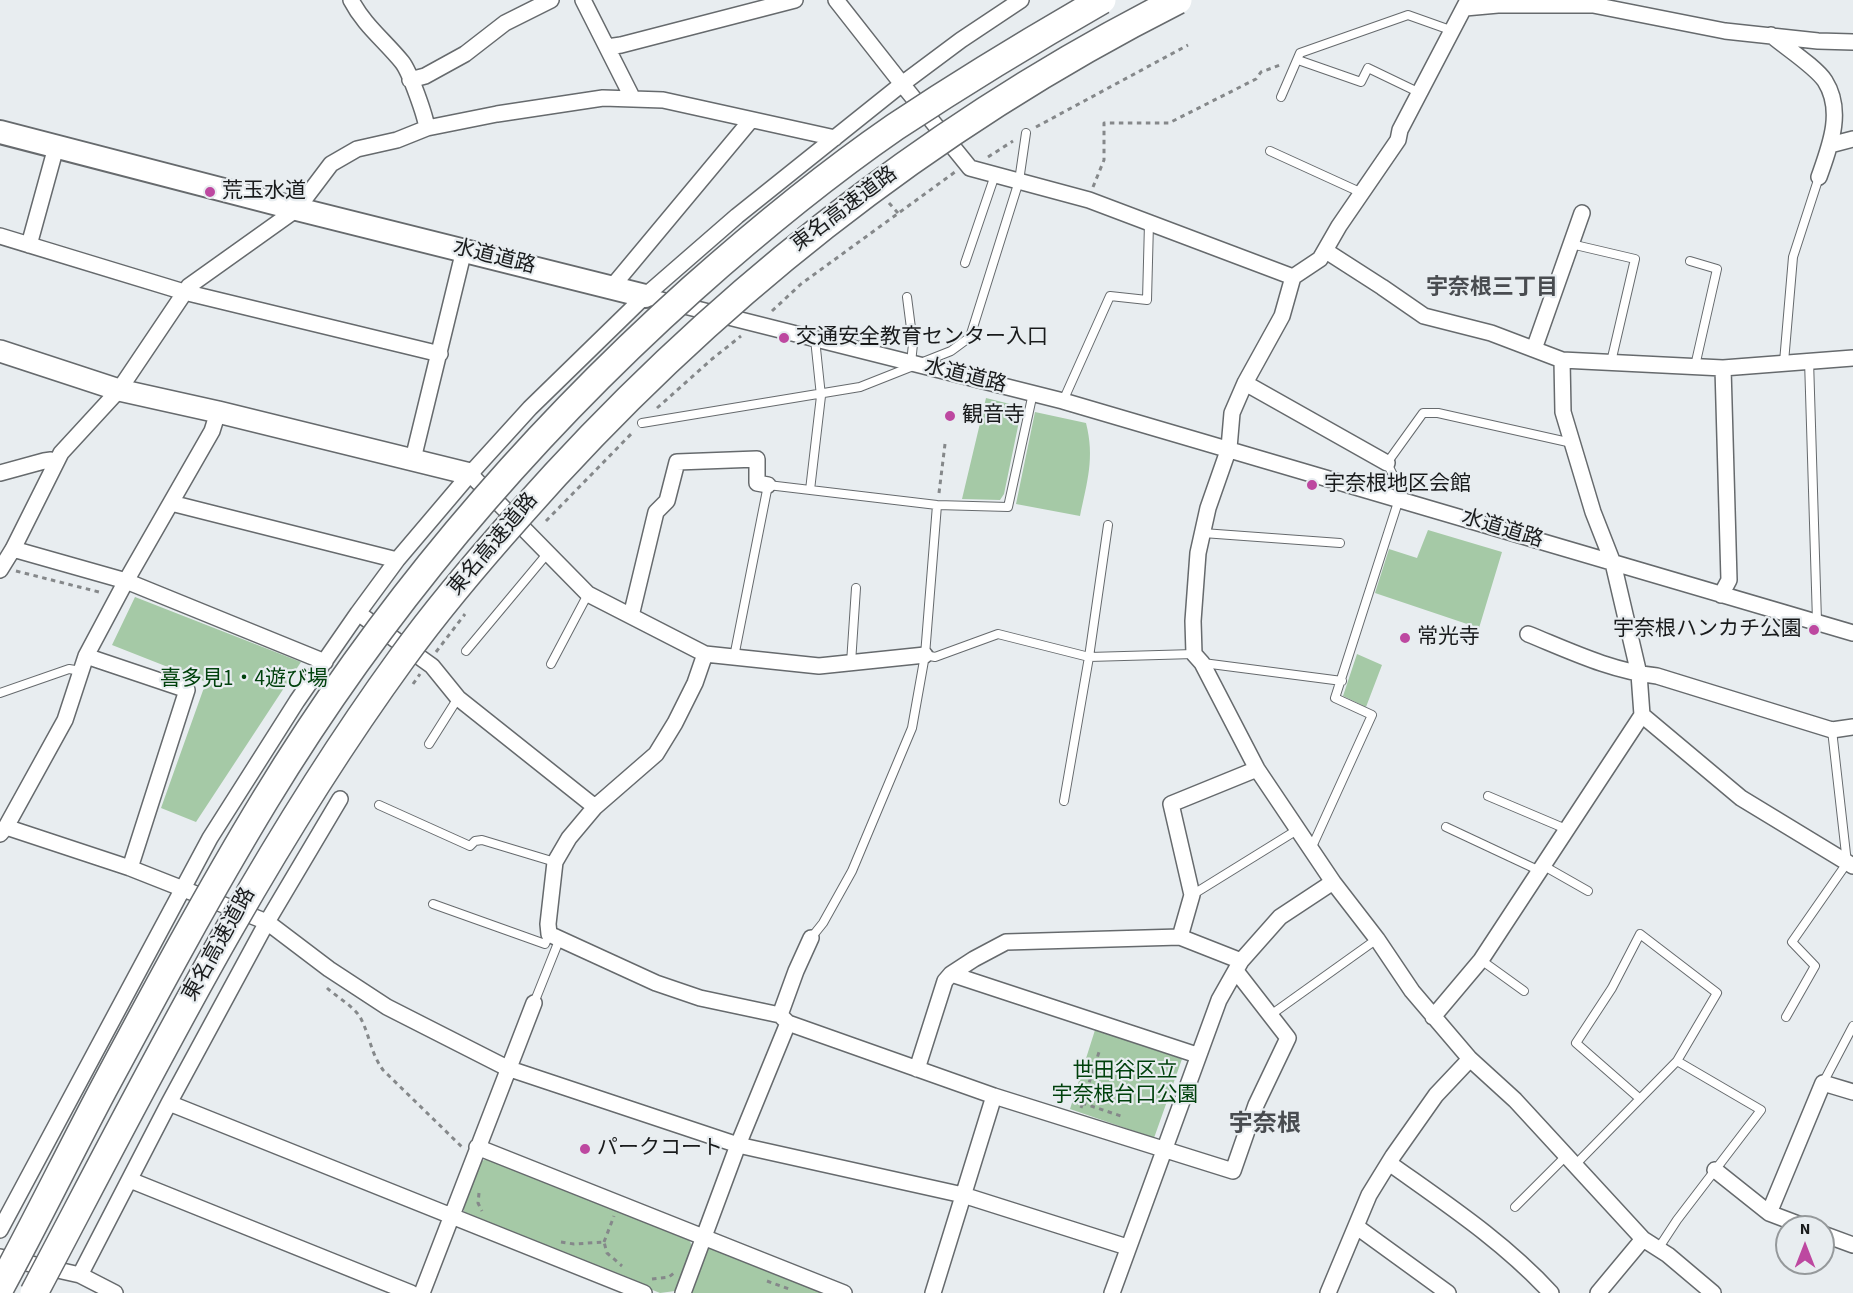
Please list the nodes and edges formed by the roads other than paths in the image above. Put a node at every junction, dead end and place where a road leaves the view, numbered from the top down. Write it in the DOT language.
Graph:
graph roads {
  1 [pos="351,0"];
  2 [pos="551,0"];
  3 [pos="583,0"];
  4 [pos="795,0"];
  5 [pos="836,0"];
  6 [pos="1021,0"];
  7 [pos="1102,0"];
  8 [pos="1179,0"];
  9 [pos="1467,4"];
  10 [pos="1453,32"];
  11 [pos="1771,35"];
  12 [pos="1853,42"];
  13 [pos="607,46"];
  14 [pos="1298,60"];
  15 [pos="410,80"];
  16 [pos="902,84"];
  17 [pos="1420,93"];
  18 [pos="1281,97"];
  19 [pos="633,99"];
  20 [pos="751,120"];
  21 [pos="427,128"];
  22 [pos="0,132"];
  23 [pos="1026,133"];
  24 [pos="835,138"];
  25 [pos="1853,139"];
  26 [pos="1830,145"];
  27 [pos="56,147"];
  28 [pos="1270,151"];
  29 [pos="995,175"];
  30 [pos="1820,177"];
  31 [pos="1019,181"];
  32 [pos="1362,193"];
  33 [pos="297,209"];
  34 [pos="1582,213"];
  35 [pos="1149,223"];
  36 [pos="0,236"];
  37 [pos="1571,244"];
  38 [pos="29,245"];
  39 [pos="464,250"];
  40 [pos="1326,251"];
  41 [pos="1690,261"];
  42 [pos="964,263"];
  43 [pos="1293,277"];
  44 [pos="611,288"];
  45 [pos="184,292"];
  46 [pos="645,296"];
  47 [pos="907,297"];
  48 [pos="815,339"];
  49 [pos="1534,349"];
  50 [pos="0,351"];
  51 [pos="440,354"];
  52 [pos="1853,358"];
  53 [pos="1562,360"];
  54 [pos="1809,360"];
  55 [pos="1611,362"];
  56 [pos="1784,362"];
  57 [pos="914,364"];
  58 [pos="1695,366"];
  59 [pos="1722,368"];
  60 [pos="1245,383"];
  61 [pos="118,390"];
  62 [pos="821,393"];
  63 [pos="1033,393"];
  64 [pos="1063,400"];
  65 [pos="218,412"];
  66 [pos="642,423"];
  67 [pos="1572,443"];
  68 [pos="1229,448"];
  69 [pos="413,459"];
  70 [pos="55,463"];
  71 [pos="1387,463"];
  72 [pos="0,473"];
  73 [pos="470,474"];
  74 [pos="768,485"];
  75 [pos="810,490"];
  76 [pos="1399,499"];
  77 [pos="938,501"];
  78 [pos="171,503"];
  79 [pos="1108,525"];
  80 [pos="1203,533"];
  81 [pos="1340,543"];
  82 [pos="13,549"];
  83 [pos="547,554"];
  84 [pos="397,560"];
  85 [pos="1613,563"];
  86 [pos="1,569"];
  87 [pos="126,581"];
  88 [pos="856,588"];
  89 [pos="588,594"];
  90 [pos="1721,595"];
  91 [pos="358,613"];
  92 [pos="631,616"];
  93 [pos="1817,621"];
  94 [pos="1853,633"];
  95 [pos="1528,634"];
  96 [pos="466,651"];
  97 [pos="705,654"];
  98 [pos="86,656"];
  99 [pos="925,656"];
  100 [pos="734,657"];
  101 [pos="1089,657"];
  102 [pos="1198,658"];
  103 [pos="325,662"];
  104 [pos="850,663"];
  105 [pos="551,664"];
  106 [pos="81,671"];
  107 [pos="1639,674"];
  108 [pos="1341,681"];
  109 [pos="0,693"];
  110 [pos="458,698"];
  111 [pos="1642,715"];
  112 [pos="1853,727"];
  113 [pos="1832,730"];
  114 [pos="429,744"];
  115 [pos="1257,769"];
  116 [pos="1488,796"];
  117 [pos="340,799"];
  118 [pos="1064,801"];
  119 [pos="379,805"];
  120 [pos="595,807"];
  121 [pos="1446,827"];
  122 [pos="1566,829"];
  123 [pos="3,830"];
  124 [pos="1297,830"];
  125 [pos="1311,849"];
  126 [pos="1851,861"];
  127 [pos="555,862"];
  128 [pos="130,868"];
  129 [pos="1542,868"];
  130 [pos="1333,882"];
  131 [pos="183,888"];
  132 [pos="1588,891"];
  133 [pos="1192,895"];
  134 [pos="433,904"];
  135 [pos="267,922"];
  136 [pos="554,936"];
  137 [pos="1180,937"];
  138 [pos="811,938"];
  139 [pos="1377,939"];
  140 [pos="1480,960"];
  141 [pos="1238,966"];
  142 [pos="951,974"];
  143 [pos="1524,991"];
  144 [pos="534,1003"];
  145 [pos="1272,1014"];
  146 [pos="1433,1017"];
  147 [pos="1786,1017"];
  148 [pos="784,1019"];
  149 [pos="1853,1026"];
  150 [pos="1197,1055"];
  151 [pos="1470,1059"];
  152 [pos="1677,1061"];
  153 [pos="507,1068"];
  154 [pos="917,1069"];
  155 [pos="1823,1083"];
  156 [pos="1853,1092"];
  157 [pos="994,1096"];
  158 [pos="1640,1098"];
  159 [pos="169,1103"];
  160 [pos="738,1145"];
  161 [pos="1163,1150"];
  162 [pos="475,1153"];
  163 [pos="1570,1161"];
  164 [pos="1389,1163"];
  165 [pos="1715,1170"];
  166 [pos="129,1180"];
  167 [pos="963,1195"];
  168 [pos="1515,1207"];
  169 [pos="1769,1213"];
  170 [pos="1775,1215"];
  171 [pos="451,1216"];
  172 [pos="1357,1227"];
  173 [pos="0,1230"];
  174 [pos="704,1236"];
  175 [pos="1835,1238"];
  176 [pos="1643,1239"];
  177 [pos="1853,1245"];
  178 [pos="1128,1247"];
  179 [pos="1659,1249"];
  180 [pos="0,1257"];
  181 [pos="80,1275"];
  182 [pos="645,1286"];
  183 [pos="0,1288"];
  184 [pos="937,1292"];
  185 [pos="34,1293"];
  186 [pos="115,1293"];
  187 [pos="411,1293"];
  188 [pos="422,1293"];
  189 [pos="683,1293"];
  190 [pos="844,1293"];
  191 [pos="1112,1293"];
  192 [pos="1328,1293"];
  193 [pos="1448,1293"];
  194 [pos="1551,1293"];
  195 [pos="1598,1293"];
  196 [pos="1713,1293"];
  1 -- 15 [label="street"];
  2 -- 15 [label="street"];
  3 -- 13 [label="street"];
  4 -- 13 [label="street"];
  5 -- 16 [label="street"];
  6 -- 16 [label="street"];
  7 -- 183 [label="highway, 東名高速道路, bridge"];
  8 -- 185 [label="highway, 東名高速道路, bridge"];
  9 -- 10 [label="street"];
  9 -- 11 [label="street"];
  10 -- 14 [label="lane"];
  10 -- 17 [label="street"];
  11 -- 12 [label="street"];
  11 -- 26 [label="street"];
  13 -- 19 [label="street"];
  14 -- 17 [label="lane"];
  14 -- 18 [label="lane"];
  15 -- 21 [label="street"];
  16 -- 24 [label="street"];
  16 -- 29 [label="street"];
  17 -- 32 [label="street"];
  19 -- 20 [label="street"];
  19 -- 21 [label="street"];
  20 -- 24 [label="street"];
  20 -- 44 [label="street"];
  21 -- 33 [label="street"];
  22 -- 27 [label="main road, 水道道路"];
  23 -- 31 [label="lane"];
  24 -- 46 [label="street"];
  25 -- 26 [label="street"];
  26 -- 30 [label="street"];
  27 -- 33 [label="main road, 水道道路"];
  27 -- 38 [label="street"];
  28 -- 32 [label="lane"];
  29 -- 31 [label="street"];
  29 -- 42 [label="lane"];
  30 -- 56 [label="lane"];
  31 -- 35 [label="street"];
  31 -- 57 [label="lane"];
  32 -- 40 [label="street"];
  33 -- 39 [label="main road, 水道道路"];
  33 -- 45 [label="street"];
  34 -- 37 [label="street"];
  35 -- 43 [label="street"];
  35 -- 64 [label="lane"];
  36 -- 38 [label="street"];
  37 -- 49 [label="street"];
  37 -- 55 [label="lane"];
  38 -- 45 [label="street"];
  39 -- 44 [label="main road, 水道道路"];
  39 -- 51 [label="street"];
  40 -- 43 [label="street"];
  40 -- 49 [label="street"];
  41 -- 58 [label="lane"];
  43 -- 60 [label="street"];
  44 -- 46 [label="main road, 水道道路"];
  45 -- 51 [label="street"];
  45 -- 61 [label="street"];
  46 -- 48 [label="street, 水道道路"];
  46 -- 73 [label="street"];
  47 -- 57 [label="lane"];
  48 -- 57 [label="street, 水道道路"];
  48 -- 62 [label="lane"];
  49 -- 53 [label="street"];
  50 -- 61 [label="street"];
  51 -- 69 [label="street"];
  52 -- 54 [label="street"];
  53 -- 55 [label="street"];
  53 -- 67 [label="street"];
  54 -- 56 [label="street"];
  54 -- 93 [label="lane"];
  55 -- 58 [label="street"];
  56 -- 59 [label="street"];
  57 -- 62 [label="lane"];
  57 -- 63 [label="street, 水道道路"];
  58 -- 59 [label="street"];
  59 -- 90 [label="street"];
  60 -- 68 [label="street"];
  60 -- 71 [label="street"];
  61 -- 65 [label="street"];
  61 -- 70 [label="street"];
  62 -- 66 [label="lane"];
  62 -- 75 [label="lane"];
  63 -- 64 [label="street, 水道道路"];
  63 -- 77 [label="lane"];
  64 -- 68 [label="street, 水道道路"];
  65 -- 69 [label="street"];
  65 -- 78 [label="street"];
  67 -- 71 [label="lane"];
  67 -- 85 [label="street"];
  68 -- 76 [label="street, 水道道路"];
  68 -- 80 [label="street"];
  69 -- 73 [label="street"];
  70 -- 72 [label="street"];
  70 -- 82 [label="street"];
  71 -- 76 [label="lane"];
  73 -- 83 [label="street"];
  73 -- 84 [label="street"];
  74 -- 75 [label="lane"];
  74 -- 92 [label="street"];
  74 -- 100 [label="lane"];
  75 -- 77 [label="lane"];
  76 -- 85 [label="street, 水道道路"];
  76 -- 108 [label="lane"];
  77 -- 99 [label="lane"];
  78 -- 84 [label="street"];
  78 -- 87 [label="street"];
  79 -- 101 [label="lane"];
  80 -- 81 [label="lane"];
  80 -- 102 [label="street"];
  82 -- 86 [label="street"];
  82 -- 87 [label="street"];
  83 -- 89 [label="street"];
  83 -- 96 [label="lane"];
  84 -- 91 [label="street"];
  85 -- 90 [label="street, 水道道路"];
  85 -- 107 [label="street"];
  87 -- 98 [label="street"];
  87 -- 103 [label="street"];
  88 -- 104 [label="lane"];
  89 -- 92 [label="street"];
  89 -- 105 [label="lane"];
  90 -- 93 [label="street, 水道道路"];
  91 -- 103 [label="street"];
  91 -- 110 [label="street"];
  92 -- 97 [label="street"];
  93 -- 94 [label="street, 水道道路"];
  95 -- 107 [label="street"];
  97 -- 100 [label="street"];
  97 -- 120 [label="street"];
  98 -- 106 [label="street"];
  98 -- 128 [label="street"];
  99 -- 101 [label="lane"];
  99 -- 104 [label="street"];
  99 -- 138 [label="lane"];
  100 -- 104 [label="street"];
  101 -- 102 [label="lane"];
  101 -- 118 [label="lane"];
  102 -- 108 [label="lane"];
  102 -- 115 [label="street"];
  103 -- 131 [label="street"];
  106 -- 109 [label="lane"];
  106 -- 123 [label="street"];
  107 -- 111 [label="street"];
  107 -- 113 [label="street"];
  108 -- 125 [label="lane"];
  110 -- 114 [label="lane"];
  110 -- 120 [label="street"];
  111 -- 122 [label="street"];
  111 -- 126 [label="street"];
  112 -- 113 [label="street"];
  113 -- 126 [label="lane"];
  115 -- 124 [label="street"];
  115 -- 133 [label="street"];
  116 -- 122 [label="lane"];
  117 -- 135 [label="street"];
  119 -- 127 [label="lane"];
  120 -- 127 [label="street"];
  121 -- 129 [label="lane"];
  122 -- 129 [label="street"];
  123 -- 128 [label="street"];
  124 -- 125 [label="street"];
  124 -- 133 [label="lane"];
  125 -- 130 [label="street"];
  126 -- 147 [label="lane"];
  127 -- 136 [label="street"];
  128 -- 131 [label="street"];
  129 -- 132 [label="lane"];
  129 -- 140 [label="street"];
  130 -- 139 [label="street"];
  130 -- 141 [label="street"];
  131 -- 135 [label="street"];
  131 -- 173 [label="street"];
  133 -- 137 [label="street"];
  134 -- 136 [label="lane"];
  135 -- 153 [label="street"];
  135 -- 159 [label="street"];
  136 -- 144 [label="lane"];
  136 -- 148 [label="street"];
  137 -- 141 [label="street"];
  137 -- 142 [label="street"];
  138 -- 148 [label="street"];
  139 -- 145 [label="lane"];
  139 -- 146 [label="street"];
  140 -- 143 [label="lane"];
  140 -- 146 [label="street"];
  141 -- 145 [label="street"];
  141 -- 150 [label="street"];
  142 -- 150 [label="street"];
  142 -- 154 [label="street"];
  144 -- 153 [label="street"];
  145 -- 161 [label="street"];
  146 -- 151 [label="street"];
  148 -- 154 [label="street"];
  148 -- 160 [label="street"];
  149 -- 155 [label="lane"];
  150 -- 161 [label="street"];
  151 -- 163 [label="street"];
  151 -- 164 [label="street"];
  152 -- 158 [label="lane"];
  152 -- 158 [label="lane"];
  152 -- 165 [label="lane"];
  153 -- 160 [label="street"];
  153 -- 162 [label="street"];
  154 -- 157 [label="street"];
  155 -- 156 [label="street"];
  155 -- 169 [label="street"];
  157 -- 161 [label="street"];
  157 -- 167 [label="street"];
  158 -- 163 [label="lane"];
  159 -- 166 [label="street"];
  159 -- 171 [label="street"];
  160 -- 167 [label="street"];
  160 -- 174 [label="street"];
  161 -- 178 [label="street"];
  162 -- 171 [label="street"];
  162 -- 174 [label="street"];
  163 -- 168 [label="lane"];
  163 -- 176 [label="street"];
  164 -- 172 [label="street"];
  164 -- 194 [label="street"];
  165 -- 169 [label="street"];
  165 -- 179 [label="lane"];
  166 -- 181 [label="street"];
  166 -- 187 [label="street"];
  167 -- 178 [label="street"];
  167 -- 184 [label="street"];
  169 -- 170 [label="street"];
  171 -- 182 [label="street"];
  171 -- 188 [label="street"];
  172 -- 192 [label="street"];
  172 -- 193 [label="street"];
  174 -- 189 [label="street"];
  174 -- 190 [label="street"];
  175 -- 177 [label="street"];
  176 -- 179 [label="street"];
  176 -- 195 [label="street"];
  178 -- 191 [label="street"];
  179 -- 196 [label="street"];
  180 -- 181 [label="street"];
  181 -- 186 [label="street"];
}
